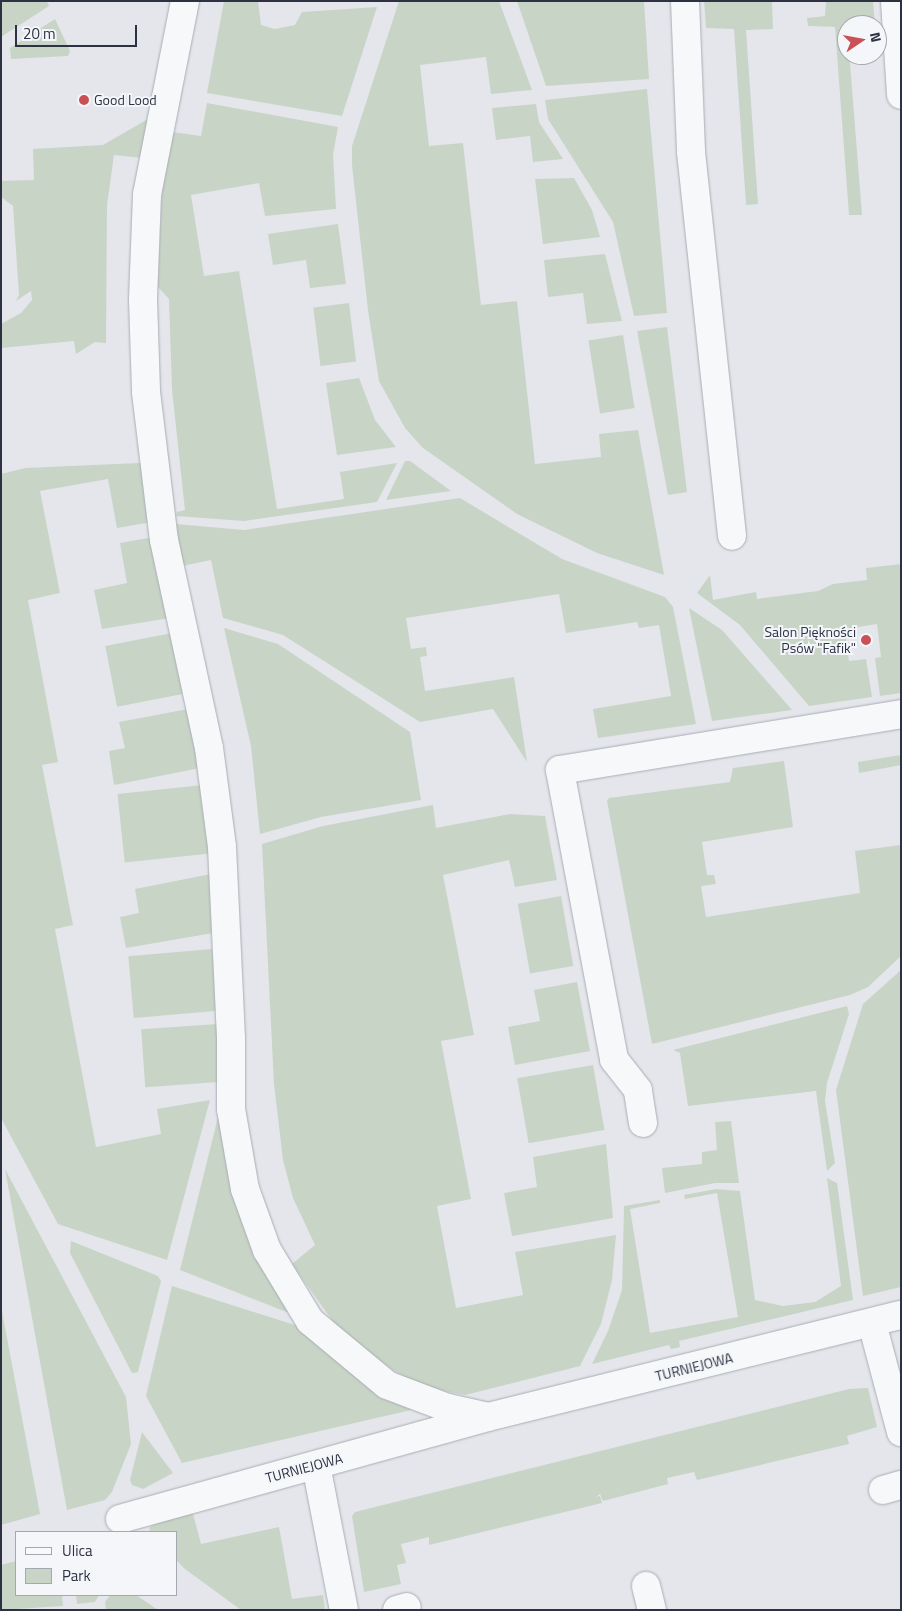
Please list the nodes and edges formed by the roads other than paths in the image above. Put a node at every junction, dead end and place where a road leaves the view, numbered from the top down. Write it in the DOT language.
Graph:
graph roads {
  1 [pos="185,1"];
  2 [pos="684,1"];
  3 [pos="895,1"];
  4 [pos="901,95"];
  5 [pos="732,536"];
  6 [pos="901,714"];
  7 [pos="643,1123"];
  8 [pos="901,1315"];
  9 [pos="872,1323"];
  10 [pos="488,1417"];
  11 [pos="901,1432"];
  12 [pos="316,1465"];
  13 [pos="120,1519"];
  14 [pos="344,1610"];
  1 -- 10 [label="street, TURNIEJOWA"];
  2 -- 5 [label="street"];
  3 -- 4 [label="street"];
  6 -- 7 [label="street"];
  8 -- 9 [label="street, TURNIEJOWA"];
  9 -- 10 [label="street, TURNIEJOWA"];
  9 -- 11 [label="street"];
  10 -- 12 [label="street, TURNIEJOWA"];
  12 -- 13 [label="street, TURNIEJOWA"];
  12 -- 14 [label="street"];
}
